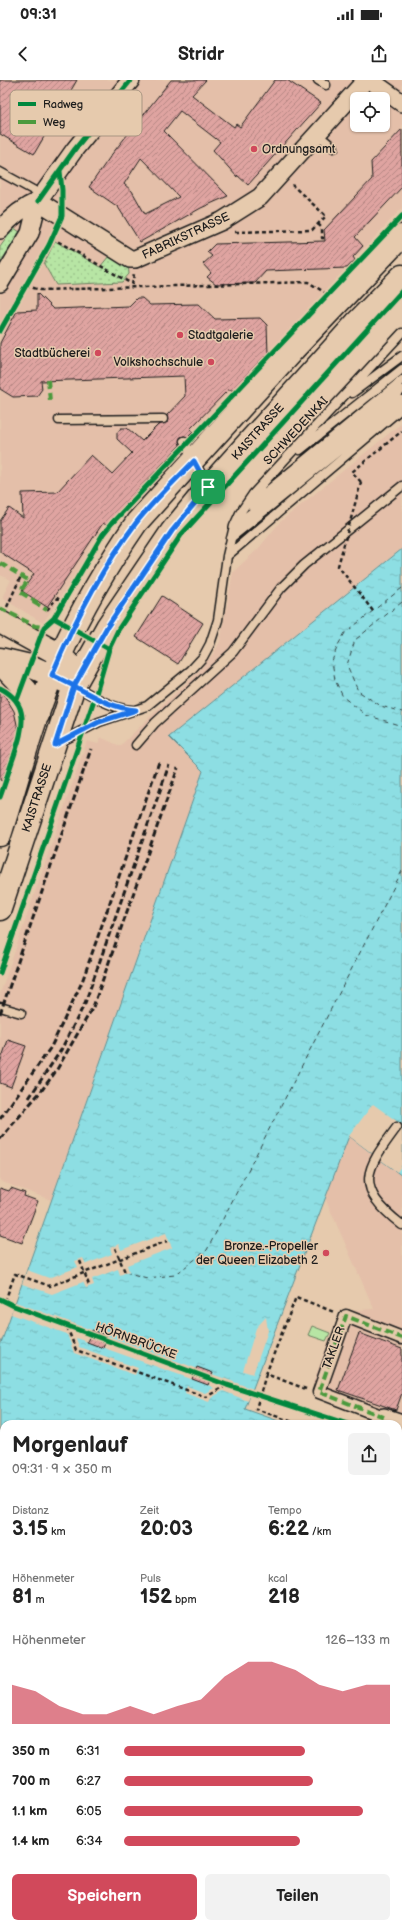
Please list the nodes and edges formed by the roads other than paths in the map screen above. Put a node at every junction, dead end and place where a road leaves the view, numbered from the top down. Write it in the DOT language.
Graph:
graph roads {
  1 [pos="131,80"];
  2 [pos="318,80"];
  3 [pos="366,80"];
  4 [pos="370,80"];
  5 [pos="326,85"];
  6 [pos="123,90"];
  7 [pos="402,103"];
  8 [pos="317,134"];
  9 [pos="86,136"];
  10 [pos="334,148"];
  11 [pos="0,172"];
  12 [pos="40,198"];
  13 [pos="0,230"];
  14 [pos="402,236"];
  15 [pos="402,276"];
  16 [pos="0,283"];
  17 [pos="402,333"];
  18 [pos="402,337"];
  19 [pos="394,341"];
  20 [pos="402,356"];
  21 [pos="402,369"];
  22 [pos="402,380"];
  23 [pos="402,390"];
  24 [pos="402,400"];
  25 [pos="336,404"];
  26 [pos="402,408"];
  27 [pos="59,420"];
  28 [pos="163,420"];
  29 [pos="184,440"];
  30 [pos="194,461"];
  31 [pos="280,465"];
  32 [pos="402,486"];
  33 [pos="208,487"];
  34 [pos="240,513"];
  35 [pos="234,526"];
  36 [pos="231,538"];
  37 [pos="227,556"];
  38 [pos="3,615"];
  39 [pos="60,655"];
  40 [pos="0,659"];
  41 [pos="0,663"];
  42 [pos="52,675"];
  43 [pos="74,686"];
  44 [pos="136,710"];
  45 [pos="38,715"];
  46 [pos="55,745"];
  47 [pos="136,745"];
  48 [pos="0,835"];
  49 [pos="0,909"];
  50 [pos="0,1007"];
  51 [pos="21,1013"];
  52 [pos="397,1126"];
  53 [pos="402,1225"];
  54 [pos="402,1338"];
  55 [pos="379,1420"];
  1 -- 6 [label="street"];
  2 -- 5 [label="lane"];
  3 -- 8 [label="street, FABRIKSTRASSE"];
  4 -- 7 [label="street"];
  8 -- 10 [label="lane"];
  8 -- 12 [label="street, FABRIKSTRASSE"];
  9 -- 12 [label="street"];
  11 -- 12 [label="lane"];
  12 -- 13 [label="street"];
  12 -- 16 [label="street"];
  14 -- 30 [label="main road, KAISTRASSE"];
  15 -- 33 [label="main road, KAISTRASSE"];
  17 -- 19 [label="lane, SCHWEDENKAI"];
  18 -- 19 [label="lane"];
  19 -- 25 [label="lane, SCHWEDENKAI"];
  20 -- 25 [label="lane"];
  21 -- 31 [label="lane"];
  22 -- 34 [label="lane"];
  23 -- 35 [label="lane"];
  24 -- 36 [label="lane"];
  25 -- 31 [label="lane, SCHWEDENKAI"];
  26 -- 37 [label="lane"];
  27 -- 28 [label="lane"];
  29 -- 30 [label="lane"];
  30 -- 33 [label="lane"];
  30 -- 39 [label="main road, KAISTRASSE"];
  31 -- 34 [label="lane, SCHWEDENKAI"];
  32 -- 47 [label="lane"];
  33 -- 43 [label="main road, KAISTRASSE"];
  34 -- 35 [label="lane, SCHWEDENKAI"];
  35 -- 36 [label="lane, SCHWEDENKAI"];
  36 -- 37 [label="lane, SCHWEDENKAI"];
  37 -- 44 [label="lane, SCHWEDENKAI"];
  38 -- 39 [label="main road"];
  39 -- 42 [label="main road, KAISTRASSE"];
  39 -- 43 [label="main road"];
  40 -- 42 [label="main road"];
  41 -- 45 [label="main road"];
  42 -- 43 [label="main road"];
  42 -- 45 [label="main road, KAISTRASSE"];
  43 -- 44 [label="lane"];
  43 -- 46 [label="main road, KAISTRASSE"];
  44 -- 46 [label="lane, SCHWEDENKAI"];
  45 -- 48 [label="main road, KAISTRASSE"];
  46 -- 49 [label="main road, KAISTRASSE"];
  50 -- 51 [label="lane"];
  52 -- 53 [label="lane"];
  54 -- 55 [label="street, TAKLER"];
}
